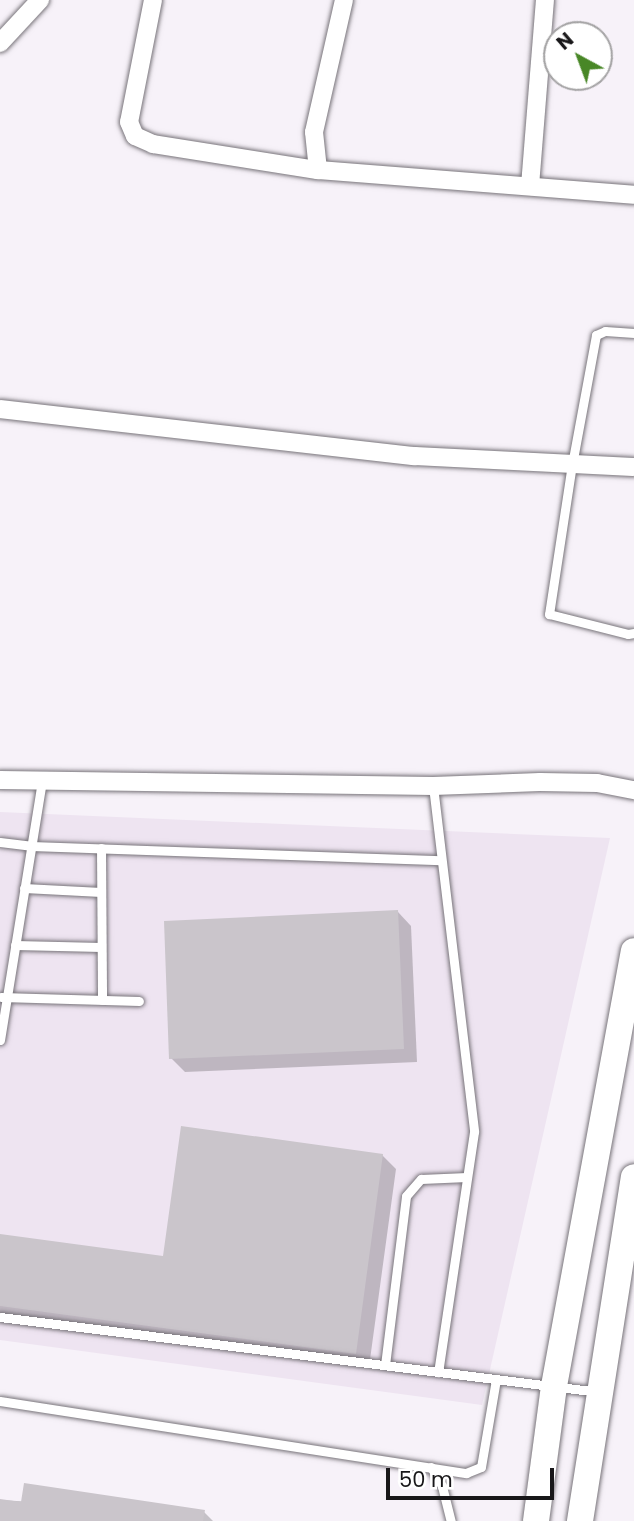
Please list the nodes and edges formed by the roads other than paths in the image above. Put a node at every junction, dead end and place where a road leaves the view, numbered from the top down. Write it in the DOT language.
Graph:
graph roads {
  1 [pos="40,0"];
  2 [pos="153,0"];
  3 [pos="344,0"];
  4 [pos="545,0"];
  5 [pos="0,43"];
  6 [pos="318,170"];
  7 [pos="530,187"];
  8 [pos="634,195"];
  9 [pos="634,333"];
  10 [pos="0,408"];
  11 [pos="572,464"];
  12 [pos="634,467"];
  13 [pos="634,633"];
  14 [pos="0,780"];
  15 [pos="42,780"];
  16 [pos="433,786"];
  17 [pos="634,790"];
  18 [pos="0,842"];
  19 [pos="31,846"];
  20 [pos="101,848"];
  21 [pos="441,860"];
  22 [pos="24,888"];
  23 [pos="101,892"];
  24 [pos="15,945"];
  25 [pos="101,947"];
  26 [pos="634,951"];
  27 [pos="3,997"];
  28 [pos="102,1000"];
  29 [pos="139,1001"];
  30 [pos="0,1040"];
  31 [pos="467,1177"];
  32 [pos="634,1177"];
  33 [pos="0,1317"];
  34 [pos="385,1365"];
  35 [pos="438,1372"];
  36 [pos="496,1379"];
  37 [pos="554,1386"];
  38 [pos="600,1392"];
  39 [pos="0,1401"];
  40 [pos="431,1467"];
  41 [pos="451,1521"];
  42 [pos="536,1521"];
  43 [pos="580,1521"];
  1 -- 5 [label="street"];
  2 -- 6 [label="street"];
  3 -- 6 [label="street"];
  4 -- 7 [label="street"];
  6 -- 7 [label="street"];
  7 -- 8 [label="street"];
  9 -- 11 [label="lane"];
  10 -- 11 [label="street"];
  11 -- 12 [label="street"];
  11 -- 13 [label="lane"];
  14 -- 15 [label="street"];
  15 -- 16 [label="street"];
  15 -- 19 [label="lane"];
  16 -- 17 [label="street"];
  16 -- 21 [label="lane"];
  18 -- 19 [label="lane"];
  19 -- 20 [label="lane"];
  19 -- 22 [label="lane"];
  20 -- 21 [label="lane"];
  20 -- 23 [label="lane"];
  21 -- 31 [label="lane"];
  22 -- 23 [label="lane"];
  22 -- 24 [label="lane"];
  23 -- 25 [label="lane"];
  24 -- 25 [label="lane"];
  24 -- 27 [label="lane"];
  25 -- 28 [label="lane"];
  26 -- 37 [label="main road"];
  27 -- 28 [label="lane"];
  27 -- 30 [label="lane"];
  28 -- 29 [label="lane"];
  31 -- 34 [label="lane"];
  31 -- 35 [label="lane"];
  32 -- 38 [label="main road"];
  33 -- 34 [label="lane"];
  34 -- 35 [label="lane"];
  35 -- 36 [label="lane"];
  36 -- 37 [label="lane"];
  36 -- 40 [label="lane"];
  37 -- 38 [label="lane"];
  37 -- 42 [label="main road"];
  38 -- 43 [label="main road"];
  39 -- 40 [label="lane"];
  40 -- 41 [label="lane"];
}
